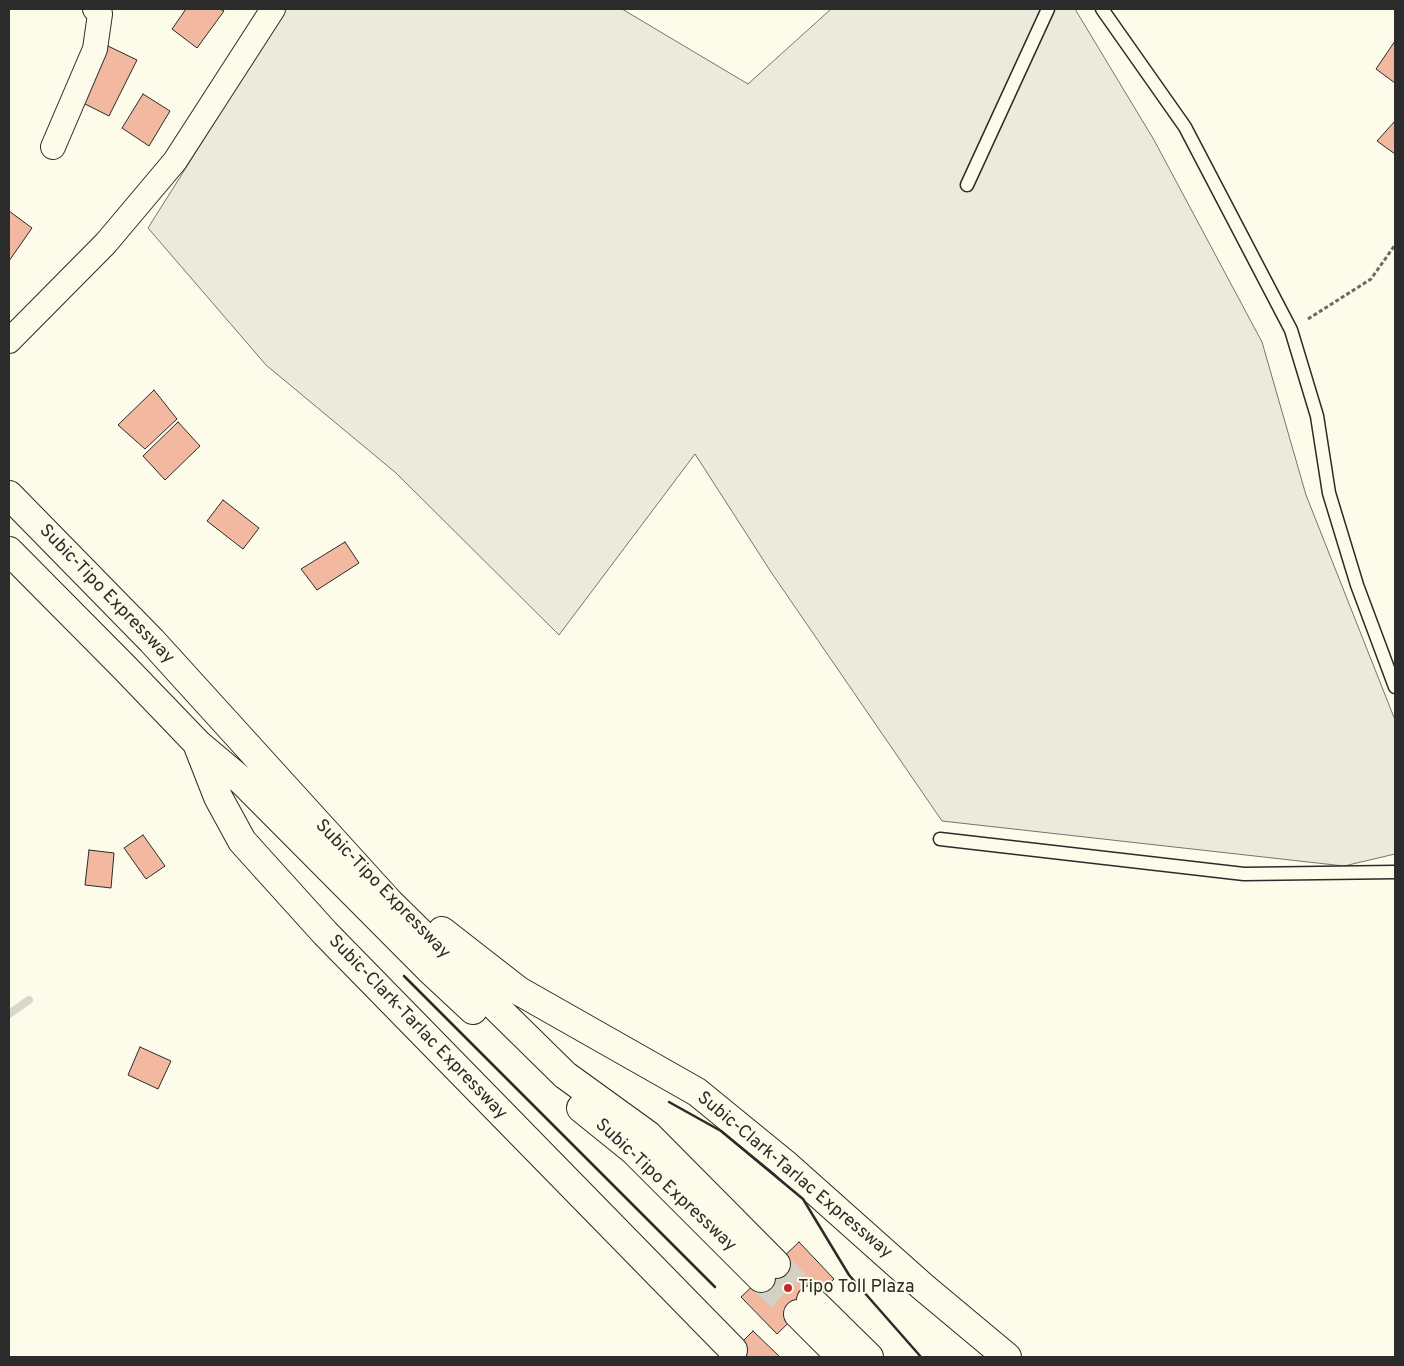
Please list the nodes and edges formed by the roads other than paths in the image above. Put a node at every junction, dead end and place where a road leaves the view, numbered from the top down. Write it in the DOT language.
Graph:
graph roads {
  1 [pos="95,9"];
  2 [pos="274,9"];
  3 [pos="1048,9"];
  4 [pos="1102,9"];
  5 [pos="53,147"];
  6 [pos="967,186"];
  7 [pos="9,341"];
  8 [pos="9,495"];
  9 [pos="9,551"];
  10 [pos="1395,687"];
  11 [pos="198,744"];
  12 [pos="268,768"];
  13 [pos="940,839"];
  14 [pos="1395,872"];
  15 [pos="733,1350"];
  16 [pos="841,1357"];
  17 [pos="869,1357"];
  18 [pos="1007,1357"];
  1 -- 5 [label="street"];
  2 -- 7 [label="street"];
  3 -- 6 [label="lane"];
  4 -- 10 [label="lane"];
  8 -- 12 [label="highway, Subic-Tipo Expressway"];
  9 -- 11 [label="highway, Subic-Tipo Expressway"];
  11 -- 12 [label="highway, Subic-Tipo Expressway"];
  11 -- 15 [label="highway, Subic-Clark-Tarlac Expressway"];
  12 -- 18 [label="highway, Subic-Clark-Tarlac Expressway"];
  13 -- 14 [label="lane"];
  16 -- 17 [label="highway"];
}
